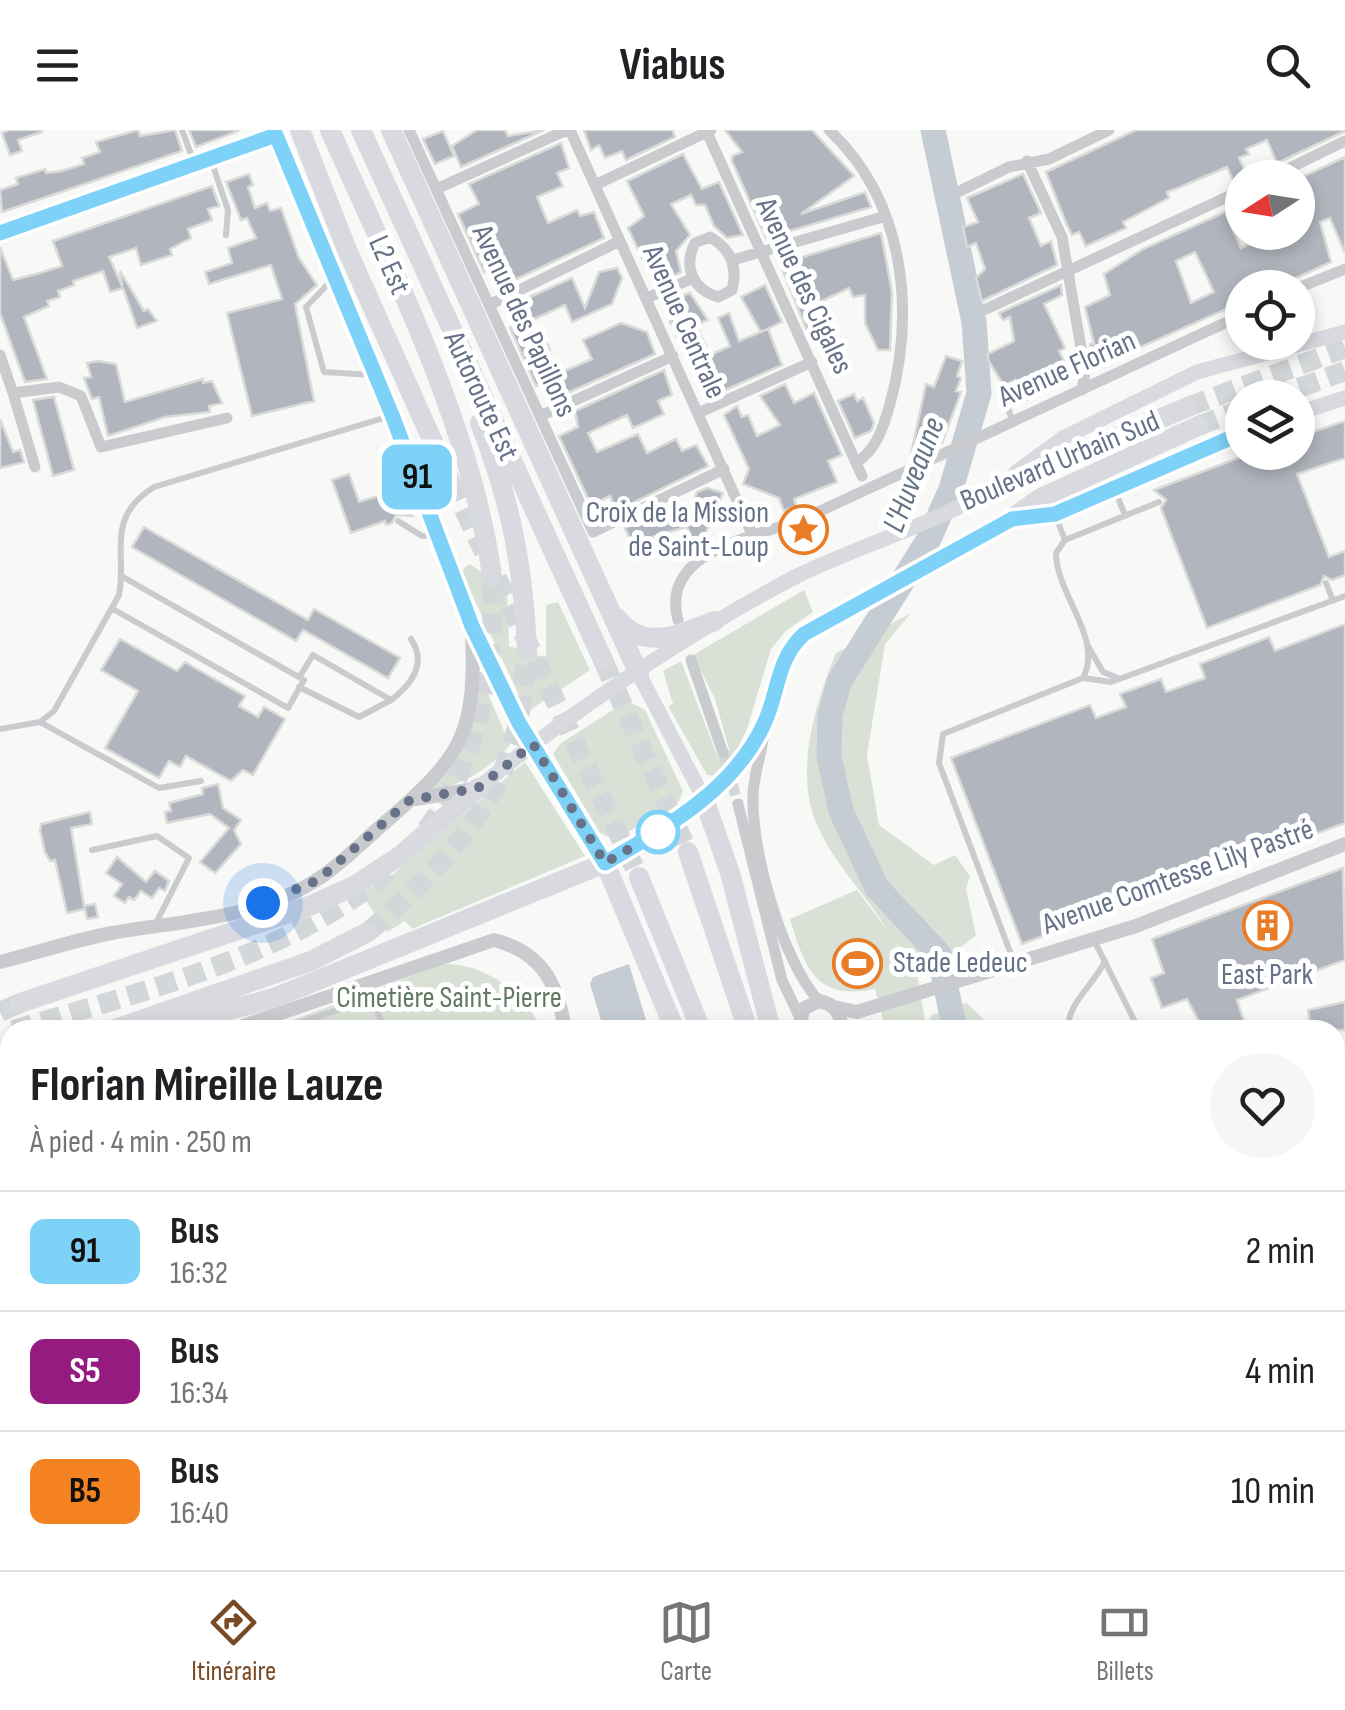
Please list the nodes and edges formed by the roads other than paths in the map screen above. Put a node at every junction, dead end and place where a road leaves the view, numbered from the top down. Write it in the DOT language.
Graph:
graph roads {
  1 [pos="182,130"];
  2 [pos="300,130"];
  3 [pos="330,130"];
  4 [pos="361,130"];
  5 [pos="392,130"];
  6 [pos="409,130"];
  7 [pos="568,130"];
  8 [pos="829,130"];
  9 [pos="1108,130"];
  10 [pos="709,131"];
  11 [pos="275,132"];
  12 [pos="1345,142"];
  13 [pos="212,160"];
  14 [pos="1307,160"];
  15 [pos="1027,161"];
  16 [pos="196,166"];
  17 [pos="595,185"];
  18 [pos="436,189"];
  19 [pos="960,191"];
  20 [pos="1225,198"];
  21 [pos="886,216"];
  22 [pos="0,233"];
  23 [pos="226,235"];
  24 [pos="620,241"];
  25 [pos="761,253"];
  26 [pos="733,260"];
  27 [pos="419,263"];
  28 [pos="1345,269"];
  29 [pos="1068,272"];
  30 [pos="335,278"];
  31 [pos="692,278"];
  32 [pos="1315,281"];
  33 [pos="647,298"];
  34 [pos="489,305"];
  35 [pos="986,309"];
  36 [pos="1225,323"];
  37 [pos="1345,332"];
  38 [pos="1315,337"];
  39 [pos="0,355"];
  40 [pos="672,356"];
  41 [pos="1226,360"];
  42 [pos="812,362"];
  43 [pos="376,376"];
  44 [pos="1011,386"];
  45 [pos="1082,390"];
  46 [pos="13,393"];
  47 [pos="1345,398"];
  48 [pos="1188,407"];
  49 [pos="1315,408"];
  50 [pos="698,412"];
  51 [pos="392,415"];
  52 [pos="540,416"];
  53 [pos="227,418"];
  54 [pos="1012,420"];
  55 [pos="1198,426"];
  56 [pos="1225,440"];
  57 [pos="410,462"];
  58 [pos="856,462"];
  59 [pos="35,467"];
  60 [pos="724,470"];
  61 [pos="862,476"];
  62 [pos="451,482"];
  63 [pos="1114,488"];
  64 [pos="990,490"];
  65 [pos="387,492"];
  66 [pos="1159,502"];
  67 [pos="1055,514"];
  68 [pos="1125,514"];
  69 [pos="1012,519"];
  70 [pos="398,521"];
  71 [pos="440,534"];
  72 [pos="752,534"];
  73 [pos="1065,540"];
  74 [pos="492,576"];
  75 [pos="123,577"];
  76 [pos="1326,583"];
  77 [pos="1345,596"];
  78 [pos="1333,601"];
  79 [pos="608,608"];
  80 [pos="113,609"];
  81 [pos="678,620"];
  82 [pos="716,621"];
  83 [pos="472,626"];
  84 [pos="411,639"];
  85 [pos="1087,645"];
  86 [pos="526,650"];
  87 [pos="603,660"];
  88 [pos="691,660"];
  89 [pos="639,674"];
  90 [pos="300,676"];
  91 [pos="1083,678"];
  92 [pos="1119,679"];
  93 [pos="299,687"];
  94 [pos="391,700"];
  95 [pos="40,722"];
  96 [pos="765,723"];
  97 [pos="0,729"];
  98 [pos="533,744"];
  99 [pos="723,753"];
  100 [pos="201,781"];
  101 [pos="478,788"];
  102 [pos="704,798"];
  103 [pos="410,800"];
  104 [pos="738,804"];
  105 [pos="1345,844"];
  106 [pos="92,850"];
  107 [pos="688,852"];
  108 [pos="605,863"];
  109 [pos="639,877"];
  110 [pos="153,930"];
  111 [pos="368,932"];
  112 [pos="1094,939"];
  113 [pos="1105,961"];
  114 [pos="0,962"];
  115 [pos="1016,966"];
  116 [pos="819,1001"];
  117 [pos="20,1004"];
  118 [pos="834,1007"];
  119 [pos="857,1012"];
  120 [pos="141,1020"];
  121 [pos="193,1020"];
  122 [pos="260,1020"];
  123 [pos="308,1020"];
  124 [pos="381,1020"];
  125 [pos="563,1020"];
  126 [pos="672,1020"];
  127 [pos="697,1020"];
  128 [pos="745,1020"];
  129 [pos="768,1020"];
  130 [pos="798,1020"];
  131 [pos="800,1020"];
  132 [pos="838,1020"];
  133 [pos="848,1020"];
  134 [pos="1071,1020"];
  135 [pos="1135,1020"];
  1 -- 16 [label="lane"];
  2 -- 62 [label="highway, Autoroute Est"];
  3 -- 74 [label="highway, L2 Est"];
  4 -- 27 [label="highway, Autoroute Est"];
  5 -- 79 [label="highway"];
  6 -- 18 [label="street, Avenue des Papillons"];
  7 -- 17 [label="street, Avenue Centrale"];
  7 -- 18 [label="street"];
  8 -- 21 [label="street"];
  9 -- 15 [label="street"];
  10 -- 17 [label="street"];
  10 -- 25 [label="street, Avenue des Cigales"];
  11 -- 13 [label="street"];
  11 -- 30 [label="main road"];
  12 -- 14 [label="street"];
  13 -- 16 [label="street"];
  13 -- 23 [label="lane"];
  15 -- 19 [label="street"];
  15 -- 29 [label="street"];
  16 -- 22 [label="street"];
  17 -- 24 [label="street, Avenue Centrale"];
  18 -- 34 [label="street, Avenue des Papillons"];
  20 -- 29 [label="street"];
  21 -- 25 [label="street"];
  21 -- 58 [label="street"];
  24 -- 33 [label="street, Avenue Centrale"];
  24 -- 34 [label="street"];
  25 -- 26 [label="street"];
  25 -- 42 [label="street, Avenue des Cigales"];
  26 -- 31 [label="street"];
  26 -- 31 [label="street"];
  27 -- 86 [label="highway, L2 Est"];
  27 -- 87 [label="highway, Autoroute Est"];
  28 -- 32 [label="street"];
  29 -- 35 [label="street"];
  29 -- 45 [label="street"];
  30 -- 43 [label="main road"];
  30 -- 43 [label="lane"];
  31 -- 33 [label="street"];
  33 -- 40 [label="street, Avenue Centrale"];
  34 -- 52 [label="street, Avenue des Papillons"];
  36 -- 45 [label="street, Avenue Florian"];
  37 -- 38 [label="main road"];
  39 -- 46 [label="street"];
  40 -- 50 [label="street, Avenue Centrale"];
  40 -- 52 [label="street"];
  41 -- 64 [label="main road"];
  42 -- 50 [label="street"];
  42 -- 58 [label="street, Avenue des Cigales"];
  43 -- 51 [label="main road"];
  44 -- 54 [label="lane"];
  45 -- 54 [label="street, Avenue Florian"];
  46 -- 53 [label="street"];
  46 -- 59 [label="street"];
  47 -- 49 [label="main road"];
  48 -- 64 [label="highway, Boulevard Urbain Sud"];
  50 -- 60 [label="street, Avenue Centrale"];
  51 -- 57 [label="main road"];
  51 -- 75 [label="lane"];
  52 -- 60 [label="street, Avenue des Papillons"];
  54 -- 72 [label="street, Avenue Florian"];
  55 -- 69 [label="highway, Boulevard Urbain Sud"];
  56 -- 63 [label="main road"];
  57 -- 65 [label="lane"];
  57 -- 71 [label="main road"];
  58 -- 61 [label="street, Avenue des Cigales"];
  60 -- 72 [label="street, Avenue Centrale"];
  63 -- 67 [label="main road"];
  63 -- 68 [label="lane"];
  64 -- 82 [label="main road, Boulevard Urbain Sud"];
  66 -- 68 [label="lane"];
  67 -- 69 [label="main road"];
  67 -- 73 [label="lane"];
  68 -- 73 [label="lane"];
  69 -- 96 [label="main road, Boulevard Urbain Sud"];
  70 -- 71 [label="lane"];
  71 -- 83 [label="main road"];
  72 -- 81 [label="street, Avenue Florian"];
  73 -- 85 [label="lane"];
  75 -- 80 [label="lane"];
  75 -- 90 [label="lane"];
  76 -- 78 [label="lane"];
  77 -- 78 [label="lane"];
  78 -- 92 [label="lane"];
  79 -- 82 [label="highway"];
  79 -- 89 [label="highway"];
  80 -- 93 [label="lane"];
  80 -- 95 [label="lane"];
  82 -- 89 [label="main road, Boulevard Urbain Sud"];
  83 -- 98 [label="main road"];
  83 -- 103 [label="street"];
  84 -- 94 [label="lane"];
  85 -- 91 [label="lane"];
  85 -- 92 [label="lane"];
  88 -- 99 [label="street"];
  89 -- 98 [label="main road, Boulevard Urbain Sud"];
  89 -- 102 [label="main road"];
  90 -- 93 [label="lane"];
  90 -- 94 [label="lane"];
  91 -- 92 [label="lane"];
  91 -- 115 [label="lane"];
  93 -- 94 [label="lane"];
  95 -- 97 [label="lane"];
  95 -- 100 [label="lane"];
  96 -- 102 [label="main road, Boulevard Urbain Sud"];
  96 -- 116 [label="street"];
  98 -- 101 [label="main road, Boulevard Urbain Sud"];
  98 -- 108 [label="main road"];
  101 -- 103 [label="street"];
  101 -- 117 [label="highway"];
  102 -- 108 [label="main road, Boulevard Urbain Sud"];
  102 -- 129 [label="highway"];
  103 -- 110 [label="street"];
  104 -- 130 [label="street"];
  105 -- 112 [label="street, Avenue Comtesse Lily Pastré"];
  106 -- 110 [label="lane"];
  107 -- 128 [label="highway"];
  108 -- 121 [label="highway"];
  108 -- 126 [label="highway"];
  109 -- 127 [label="highway"];
  110 -- 114 [label="street"];
  111 -- 120 [label="highway"];
  112 -- 113 [label="lane"];
  112 -- 115 [label="street, Avenue Comtesse Lily Pastré"];
  113 -- 134 [label="lane"];
  113 -- 135 [label="lane"];
  115 -- 119 [label="street, Avenue Comtesse Lily Pastré"];
  116 -- 118 [label="street, Avenue Comtesse Lily Pastré"];
  116 -- 131 [label="street"];
  118 -- 119 [label="street, Avenue Comtesse Lily Pastré"];
  118 -- 132 [label="street"];
  119 -- 133 [label="street, Avenue Comtesse Lily Pastré"];
  122 -- 125 [label="street"];
  123 -- 124 [label="lane"];
}
